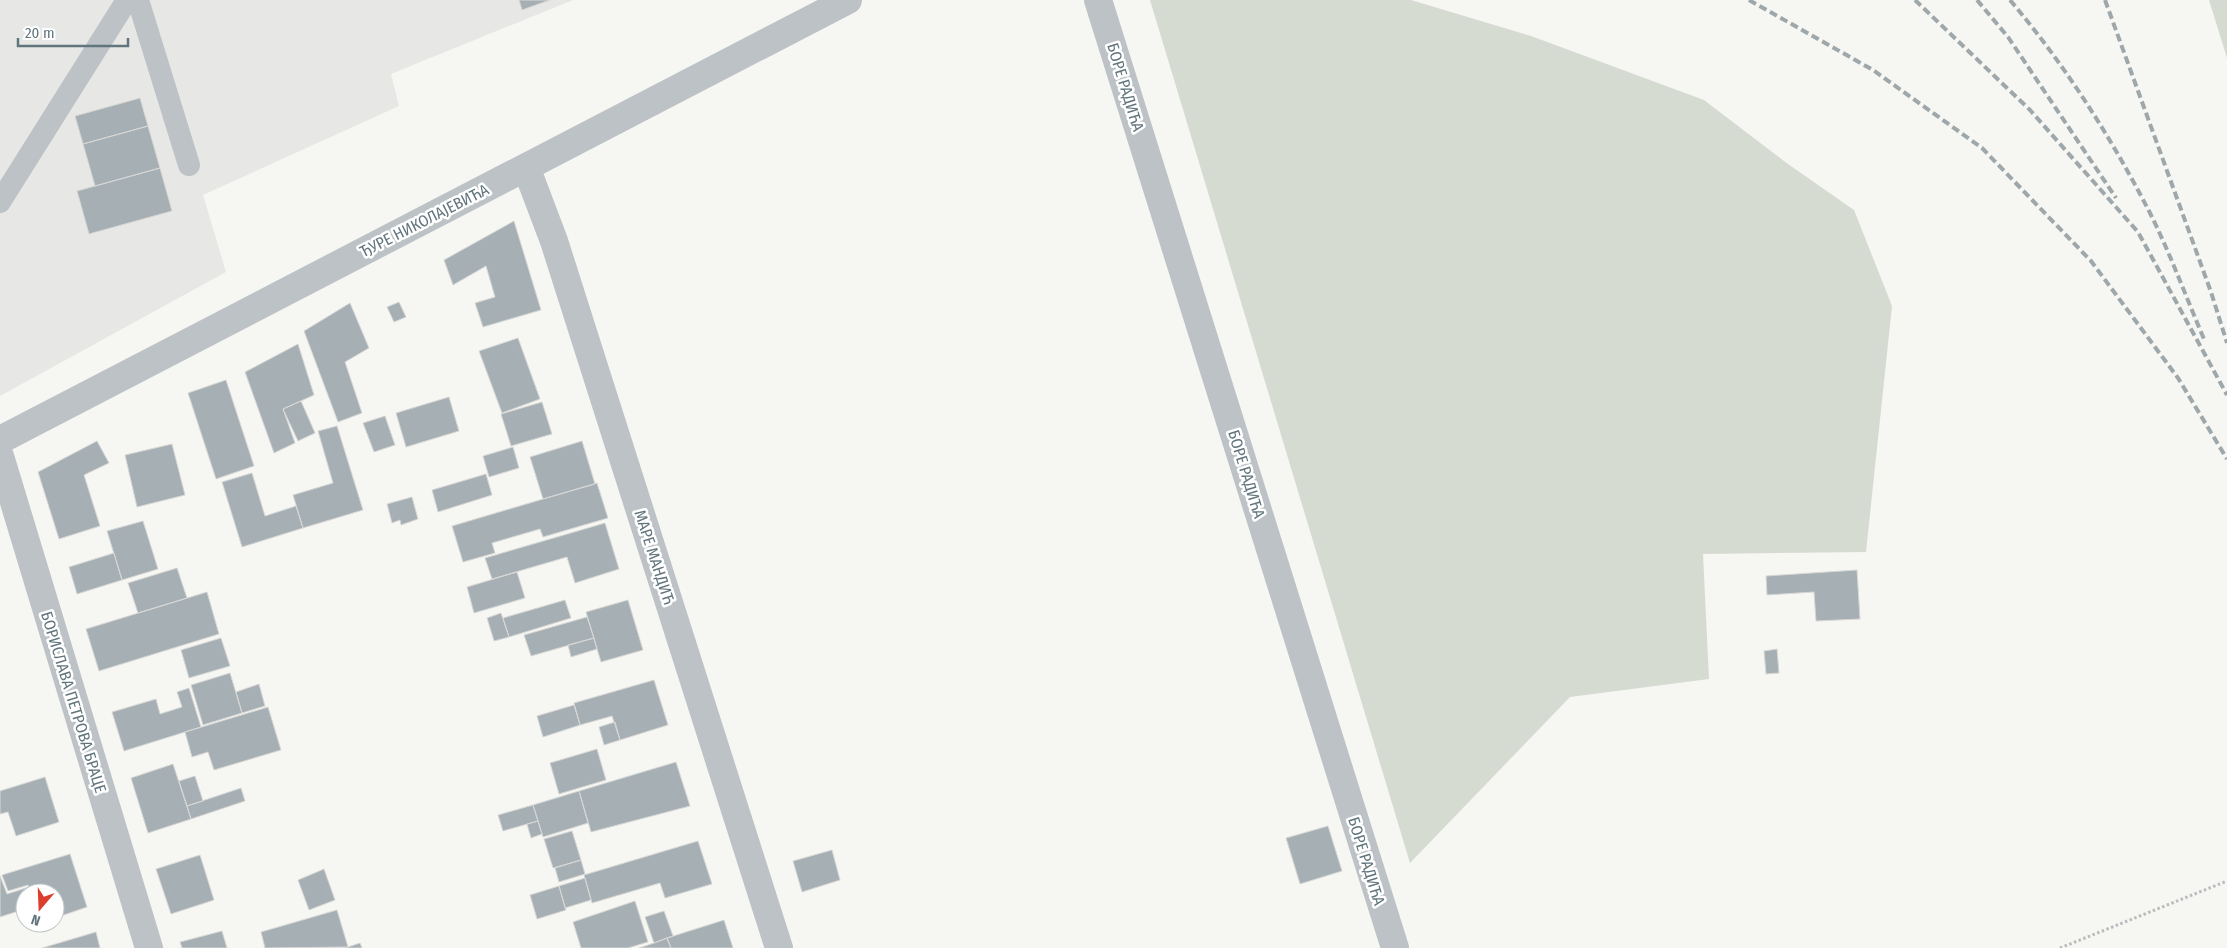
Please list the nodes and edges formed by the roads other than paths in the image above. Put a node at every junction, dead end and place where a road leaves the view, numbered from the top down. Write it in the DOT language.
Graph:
graph roads {
  1 [pos="128,0"];
  2 [pos="138,0"];
  3 [pos="848,0"];
  4 [pos="1098,0"];
  5 [pos="189,165"];
  6 [pos="526,168"];
  7 [pos="0,202"];
  8 [pos="0,440"];
  9 [pos="0,456"];
  10 [pos="149,948"];
  11 [pos="779,948"];
  12 [pos="1395,948"];
  1 -- 7 [label="lane"];
  2 -- 5 [label="lane"];
  3 -- 6 [label="street, ЂУРЕ НИКОЛАЈЕВИЋА"];
  4 -- 12 [label="street, БОРЕ РАДИЋА"];
  6 -- 8 [label="street, ЂУРЕ НИКОЛАЈЕВИЋА"];
  6 -- 11 [label="street, МАРЕ МАНДИЋ"];
  9 -- 10 [label="street, БОРИСЛАВА ПЕТРОВА БРАЦЕ"];
}
